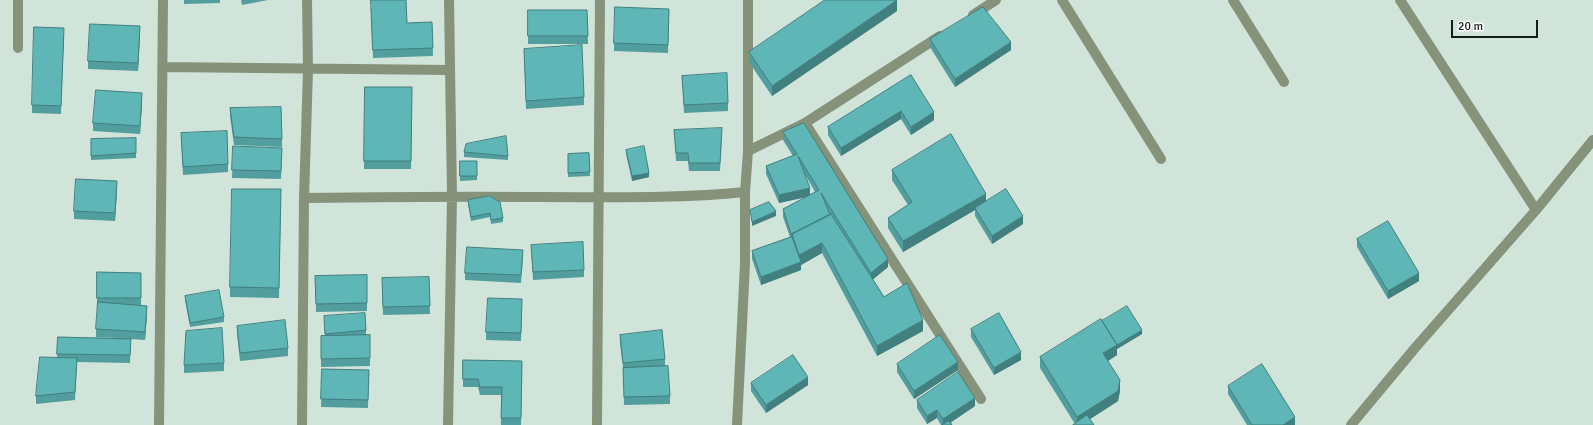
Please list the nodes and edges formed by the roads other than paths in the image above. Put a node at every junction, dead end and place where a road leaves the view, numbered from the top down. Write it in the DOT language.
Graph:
graph roads {
  1 [pos="18,0"];
  2 [pos="163,0"];
  3 [pos="307,0"];
  4 [pos="449,0"];
  5 [pos="600,0"];
  6 [pos="748,0"];
  7 [pos="996,0"];
  8 [pos="1062,0"];
  9 [pos="1233,0"];
  10 [pos="1400,0"];
  11 [pos="963,21"];
  12 [pos="950,30"];
  13 [pos="18,48"];
  14 [pos="163,67"];
  15 [pos="308,70"];
  16 [pos="449,70"];
  17 [pos="1284,82"];
  18 [pos="804,123"];
  19 [pos="1593,140"];
  20 [pos="748,152"];
  21 [pos="1161,160"];
  22 [pos="745,192"];
  23 [pos="452,196"];
  24 [pos="599,197"];
  25 [pos="304,198"];
  26 [pos="1536,210"];
  27 [pos="981,399"];
  28 [pos="159,425"];
  29 [pos="302,425"];
  30 [pos="448,425"];
  31 [pos="597,425"];
  32 [pos="737,425"];
  33 [pos="1351,425"];
  1 -- 13 [label="street"];
  2 -- 14 [label="street"];
  3 -- 15 [label="street"];
  4 -- 16 [label="street"];
  5 -- 24 [label="street"];
  6 -- 20 [label="street"];
  7 -- 11 [label="street"];
  8 -- 21 [label="street"];
  9 -- 17 [label="street"];
  10 -- 26 [label="street"];
  12 -- 18 [label="street"];
  14 -- 15 [label="street"];
  14 -- 28 [label="street"];
  15 -- 16 [label="street"];
  15 -- 25 [label="street"];
  16 -- 23 [label="street"];
  18 -- 20 [label="street"];
  18 -- 27 [label="street"];
  19 -- 26 [label="street"];
  20 -- 22 [label="street"];
  22 -- 24 [label="street"];
  22 -- 32 [label="street"];
  23 -- 24 [label="street"];
  23 -- 25 [label="street"];
  23 -- 30 [label="street"];
  24 -- 31 [label="street"];
  25 -- 29 [label="street"];
  26 -- 33 [label="street"];
}
